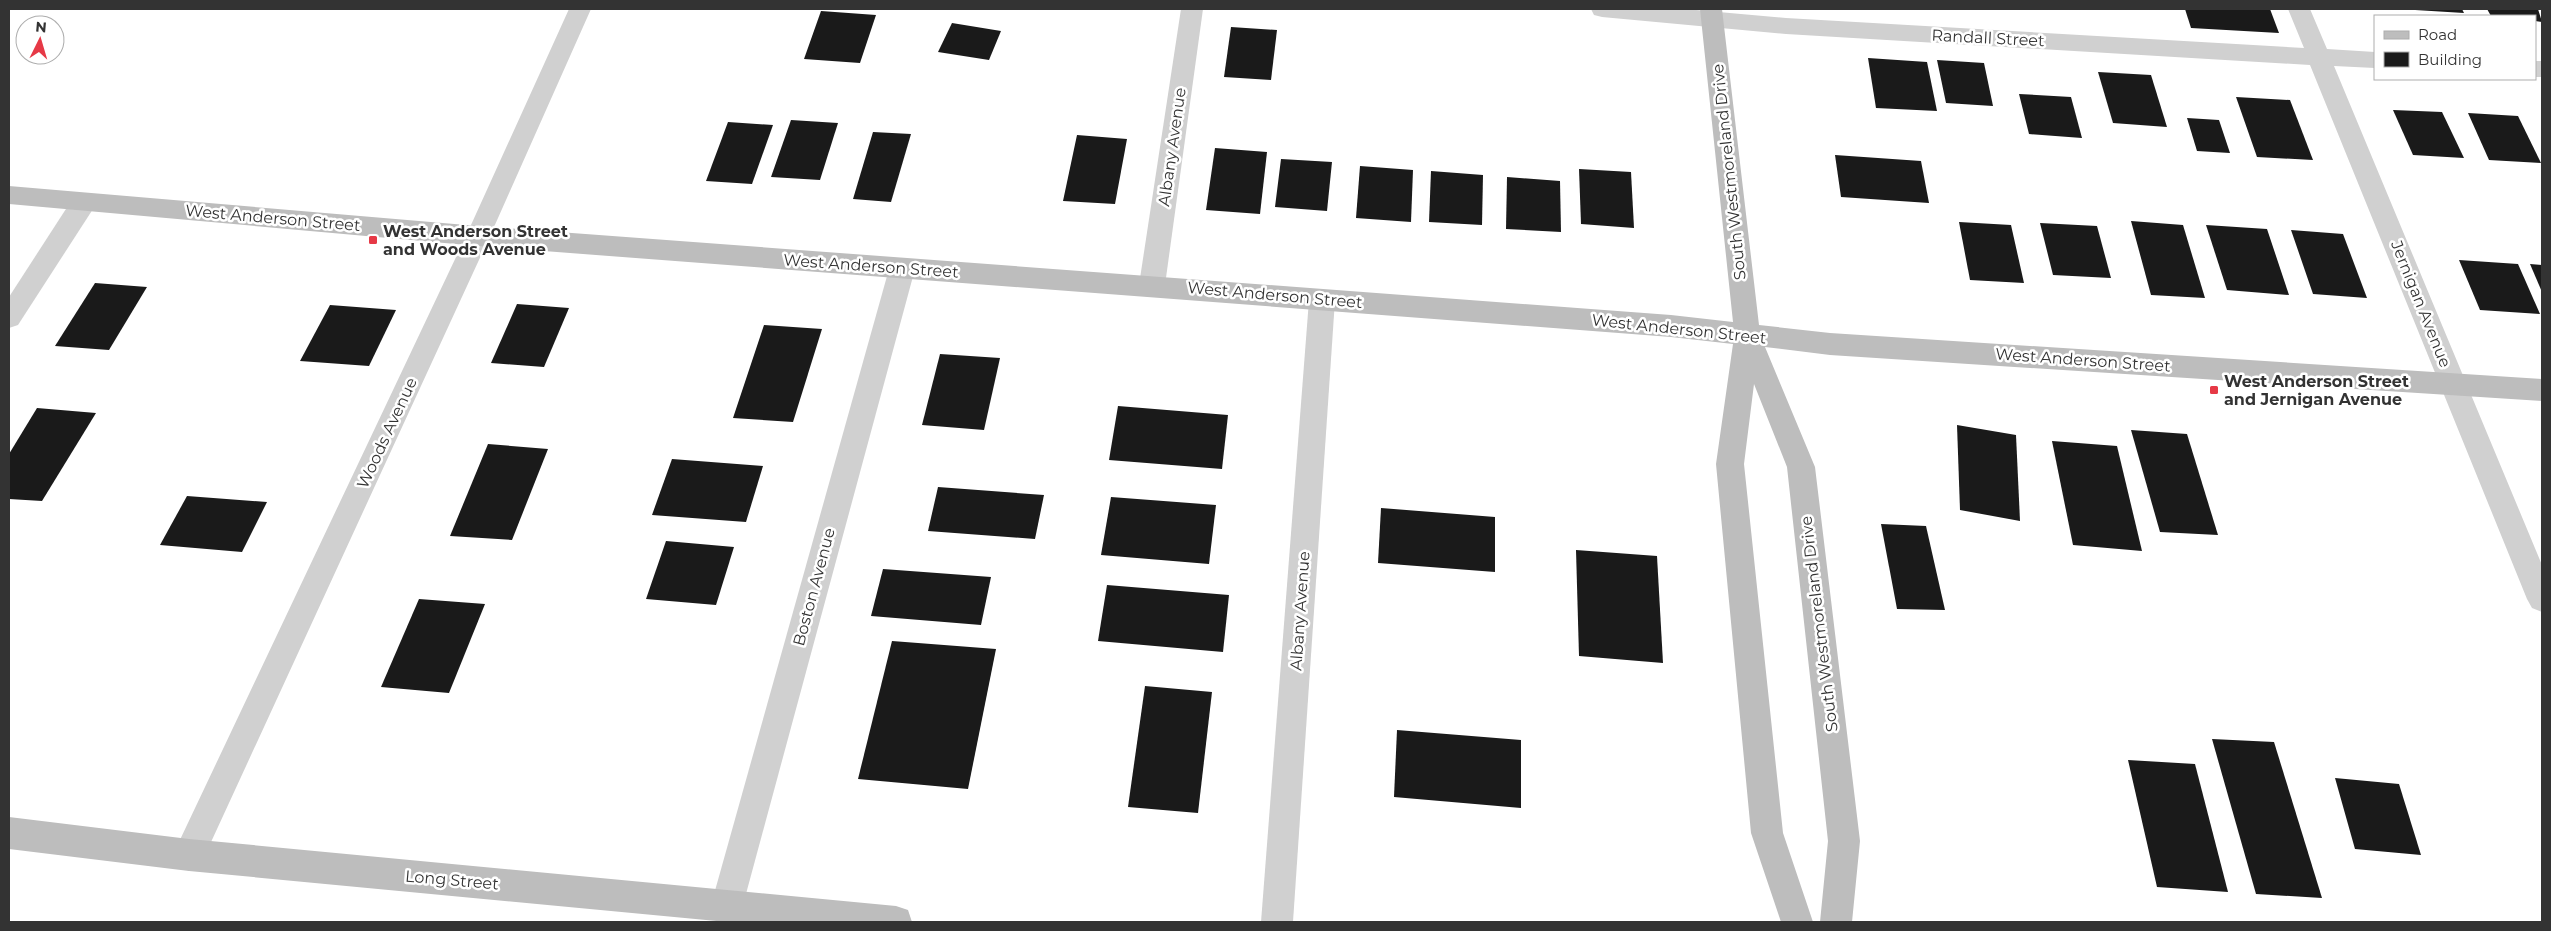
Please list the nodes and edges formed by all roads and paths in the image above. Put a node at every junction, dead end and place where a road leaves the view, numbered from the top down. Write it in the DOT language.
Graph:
graph roads {
  1 [pos="580,9"];
  2 [pos="1192,9"];
  3 [pos="1602,9"];
  4 [pos="2299,9"];
  5 [pos="1712,14"];
  6 [pos="2319,57"];
  7 [pos="2374,60"];
  8 [pos="9,195"];
  9 [pos="84,202"];
  10 [pos="478,236"];
  11 [pos="902,269"];
  12 [pos="1152,285"];
  13 [pos="1322,300"];
  14 [pos="9,318"];
  15 [pos="1747,336"];
  16 [pos="2454,384"];
  17 [pos="2542,390"];
  18 [pos="2542,599"];
  19 [pos="9,833"];
  20 [pos="189,855"];
  21 [pos="727,905"];
  22 [pos="896,922"];
  23 [pos="1277,922"];
  24 [pos="1797,922"];
  25 [pos="1836,922"];
  1 -- 10 [label="street, Woods Avenue"];
  2 -- 12 [label="street, Albany Avenue"];
  3 -- 5 [label="street, Randall Street"];
  4 -- 6 [label="street, Jernigan Avenue"];
  5 -- 6 [label="street, Randall Street"];
  5 -- 15 [label="main road, South Westmoreland Drive"];
  6 -- 7 [label="street, Randall Street"];
  6 -- 16 [label="street, Jernigan Avenue"];
  8 -- 9 [label="main road, West Anderson Street"];
  9 -- 10 [label="main road, West Anderson Street"];
  9 -- 14 [label="street"];
  10 -- 11 [label="main road, West Anderson Street"];
  10 -- 20 [label="street, Woods Avenue"];
  11 -- 12 [label="main road, West Anderson Street"];
  11 -- 21 [label="street, Boston Avenue"];
  12 -- 13 [label="main road, West Anderson Street"];
  13 -- 15 [label="main road, West Anderson Street"];
  13 -- 23 [label="street, Albany Avenue"];
  15 -- 16 [label="main road, West Anderson Street"];
  15 -- 24 [label="main road, South Westmoreland Drive"];
  15 -- 25 [label="main road, South Westmoreland Drive"];
  16 -- 17 [label="main road, West Anderson Street"];
  16 -- 18 [label="street, Jernigan Avenue"];
  19 -- 20 [label="main road, Long Street"];
  20 -- 21 [label="main road, Long Street"];
  21 -- 22 [label="main road, Long Street"];
}
